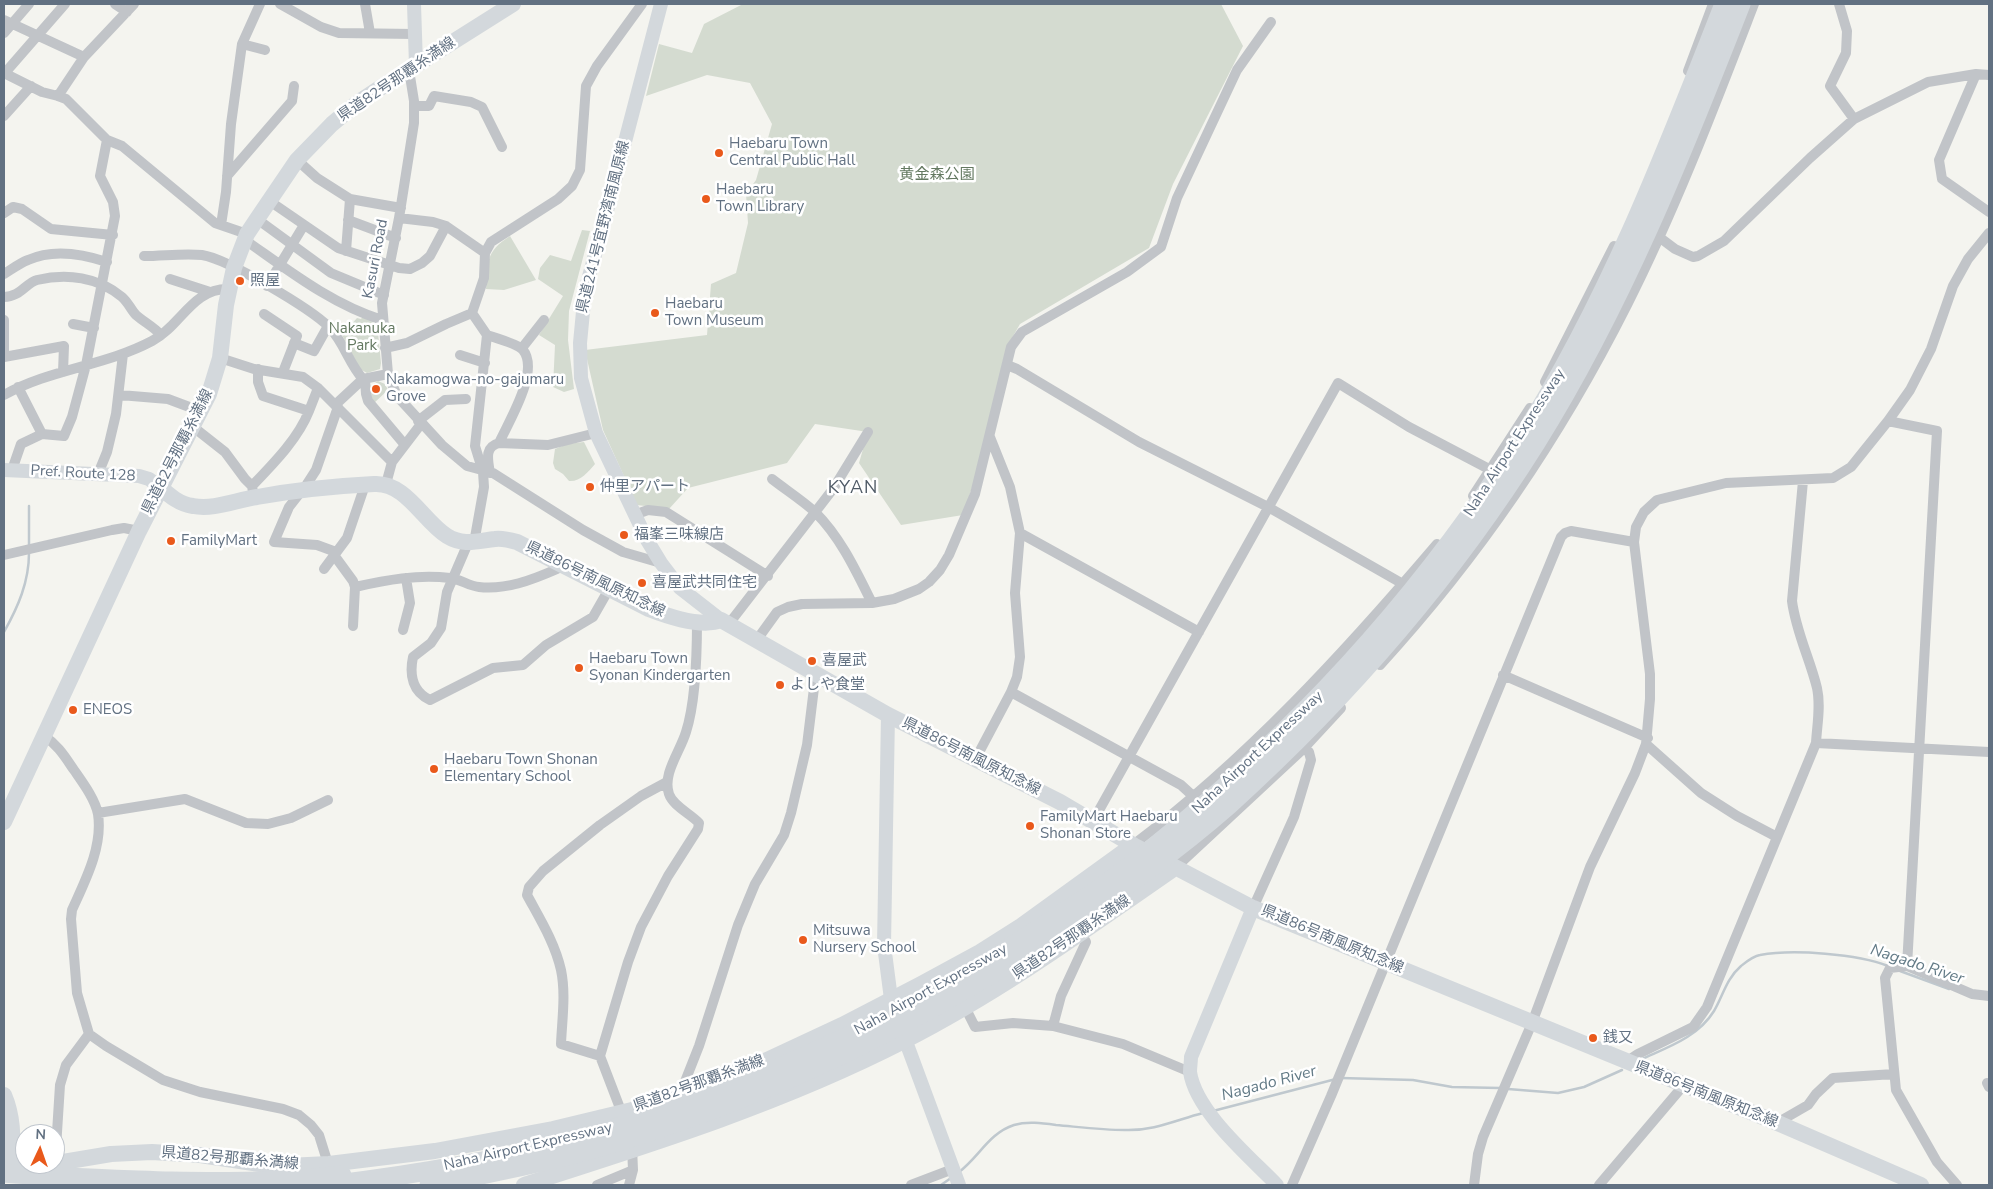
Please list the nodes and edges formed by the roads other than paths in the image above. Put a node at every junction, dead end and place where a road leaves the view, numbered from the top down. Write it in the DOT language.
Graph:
graph roads {
  1 [pos="28,4"];
  2 [pos="66,4"];
  3 [pos="115,4"];
  4 [pos="134,4"];
  5 [pos="260,4"];
  6 [pos="280,4"];
  7 [pos="365,4"];
  8 [pos="414,4"];
  9 [pos="514,4"];
  10 [pos="642,4"];
  11 [pos="661,4"];
  12 [pos="1713,4"];
  13 [pos="1724,4"];
  14 [pos="1741,4"];
  15 [pos="1754,4"];
  16 [pos="1838,4"];
  17 [pos="127,12"];
  18 [pos="8,22"];
  19 [pos="1271,22"];
  20 [pos="4,32"];
  21 [pos="370,33"];
  22 [pos="415,34"];
  23 [pos="37,35"];
  24 [pos="242,44"];
  25 [pos="265,50"];
  26 [pos="84,56"];
  27 [pos="413,67"];
  28 [pos="4,74"];
  29 [pos="1976,74"];
  30 [pos="1989,75"];
  31 [pos="30,86"];
  32 [pos="294,86"];
  33 [pos="58,96"];
  34 [pos="414,106"];
  35 [pos="4,116"];
  36 [pos="1854,119"];
  37 [pos="107,140"];
  38 [pos="502,147"];
  39 [pos="297,160"];
  40 [pos="227,176"];
  41 [pos="350,199"];
  42 [pos="268,200"];
  43 [pos="1989,212"];
  44 [pos="4,213"];
  45 [pos="400,213"];
  46 [pos="257,219"];
  47 [pos="348,220"];
  48 [pos="221,225"];
  49 [pos="304,225"];
  50 [pos="446,226"];
  51 [pos="1989,233"];
  52 [pos="112,235"];
  53 [pos="246,237"];
  54 [pos="1659,237"];
  55 [pos="396,238"];
  56 [pos="291,244"];
  57 [pos="346,251"];
  58 [pos="485,253"];
  59 [pos="144,256"];
  60 [pos="107,262"];
  61 [pos="280,264"];
  62 [pos="390,266"];
  63 [pos="234,268"];
  64 [pos="4,274"];
  65 [pos="170,279"];
  66 [pos="102,285"];
  67 [pos="267,286"];
  68 [pos="229,289"];
  69 [pos="210,292"];
  70 [pos="384,295"];
  71 [pos="4,297"];
  72 [pos="472,313"];
  73 [pos="264,314"];
  74 [pos="4,320"];
  75 [pos="382,320"];
  76 [pos="544,320"];
  77 [pos="73,324"];
  78 [pos="328,326"];
  79 [pos="94,328"];
  80 [pos="161,335"];
  81 [pos="488,335"];
  82 [pos="4,337"];
  83 [pos="294,343"];
  84 [pos="385,348"];
  85 [pos="522,348"];
  86 [pos="123,354"];
  87 [pos="460,355"];
  88 [pos="4,357"];
  89 [pos="220,358"];
  90 [pos="485,364"];
  91 [pos="86,365"];
  92 [pos="1007,366"];
  93 [pos="258,369"];
  94 [pos="62,372"];
  95 [pos="283,372"];
  96 [pos="388,374"];
  97 [pos="364,379"];
  98 [pos="18,387"];
  99 [pos="318,388"];
  100 [pos="4,395"];
  101 [pos="120,395"];
  102 [pos="466,399"];
  103 [pos="336,406"];
  104 [pos="200,411"];
  105 [pos="309,411"];
  106 [pos="1888,421"];
  107 [pos="420,422"];
  108 [pos="192,426"];
  109 [pos="868,432"];
  110 [pos="596,433"];
  111 [pos="42,434"];
  112 [pos="990,436"];
  113 [pos="499,443"];
  114 [pos="405,445"];
  115 [pos="392,462"];
  116 [pos="1489,469"];
  117 [pos="8,470"];
  118 [pos="486,472"];
  119 [pos="98,474"];
  120 [pos="772,479"];
  121 [pos="1803,481"];
  122 [pos="386,484"];
  123 [pos="365,485"];
  124 [pos="160,487"];
  125 [pos="303,489"];
  126 [pos="253,491"];
  127 [pos="1268,507"];
  128 [pos="815,513"];
  129 [pos="634,515"];
  130 [pos="138,531"];
  131 [pos="1020,534"];
  132 [pos="1634,542"];
  133 [pos="471,543"];
  134 [pos="335,554"];
  135 [pos="4,555"];
  136 [pos="661,563"];
  137 [pos="559,564"];
  138 [pos="324,569"];
  139 [pos="768,576"];
  140 [pos="406,578"];
  141 [pos="452,578"];
  142 [pos="1403,584"];
  143 [pos="355,587"];
  144 [pos="609,589"];
  145 [pos="872,603"];
  146 [pos="697,621"];
  147 [pos="724,623"];
  148 [pos="353,626"];
  149 [pos="404,630"];
  150 [pos="1199,632"];
  151 [pos="756,641"];
  152 [pos="820,675"];
  153 [pos="1503,675"];
  154 [pos="1011,692"];
  155 [pos="888,714"];
  156 [pos="44,736"];
  157 [pos="1647,741"];
  158 [pos="1816,743"];
  159 [pos="1920,748"];
  160 [pos="1303,749"];
  161 [pos="1989,752"];
  162 [pos="1129,757"];
  163 [pos="975,760"];
  164 [pos="667,782"];
  165 [pos="1193,796"];
  166 [pos="328,800"];
  167 [pos="98,813"];
  168 [pos="1093,821"];
  169 [pos="4,822"];
  170 [pos="1777,837"];
  171 [pos="1133,845"];
  172 [pos="1175,868"];
  173 [pos="1253,908"];
  174 [pos="1081,933"];
  175 [pos="1386,963"];
  176 [pos="1907,966"];
  177 [pos="1989,996"];
  178 [pos="891,999"];
  179 [pos="965,1008"];
  180 [pos="1532,1023"];
  181 [pos="1053,1026"];
  182 [pos="89,1034"];
  183 [pos="905,1040"];
  184 [pos="600,1056"];
  185 [pos="1626,1062"];
  186 [pos="1190,1072"];
  187 [pos="1894,1074"];
  188 [pos="1683,1086"];
  189 [pos="683,1092"];
  190 [pos="4,1095"];
  191 [pos="621,1112"];
  192 [pos="57,1124"];
  193 [pos="1780,1124"];
  194 [pos="633,1150"];
  195 [pos="329,1164"];
  196 [pos="502,1164"];
  197 [pos="7,1167"];
  198 [pos="633,1170"];
  199 [pos="953,1170"];
  200 [pos="329,1185"];
  201 [pos="334,1185"];
  202 [pos="429,1185"];
  203 [pos="457,1185"];
  204 [pos="524,1185"];
  205 [pos="597,1185"];
  206 [pos="629,1185"];
  207 [pos="911,1185"];
  208 [pos="959,1185"];
  209 [pos="1277,1185"];
  210 [pos="1292,1185"];
  211 [pos="1474,1185"];
  212 [pos="1599,1185"];
  213 [pos="1921,1185"];
  214 [pos="1957,1185"];
  1 -- 18 [label="street"];
  2 -- 23 [label="street"];
  3 -- 17 [label="street"];
  4 -- 17 [label="street"];
  5 -- 24 [label="street"];
  6 -- 21 [label="street"];
  7 -- 21 [label="street"];
  8 -- 22 [label="street"];
  9 -- 27 [label="main road, 県道82号那覇糸満線"];
  10 -- 58 [label="street"];
  11 -- 110 [label="street, 県道241号宜野湾南風原線"];
  12 -- 116 [label="street"];
  13 -- 196 [label="highway, Naha Airport Expressway"];
  14 -- 196 [label="highway, Naha Airport Expressway"];
  15 -- 54 [label="street"];
  16 -- 36 [label="street"];
  17 -- 26 [label="street"];
  18 -- 20 [label="street"];
  18 -- 23 [label="street"];
  19 -- 92 [label="street"];
  21 -- 22 [label="street"];
  22 -- 27 [label="street"];
  23 -- 26 [label="street"];
  23 -- 28 [label="street"];
  24 -- 25 [label="street"];
  24 -- 40 [label="street"];
  26 -- 33 [label="street"];
  27 -- 34 [label="street, Kasuri Road"];
  27 -- 39 [label="main road, 県道82号那覇糸満線"];
  28 -- 31 [label="street"];
  29 -- 30 [label="street"];
  29 -- 36 [label="street"];
  29 -- 43 [label="street"];
  31 -- 33 [label="street"];
  31 -- 35 [label="street"];
  32 -- 40 [label="street"];
  33 -- 37 [label="street"];
  34 -- 38 [label="street"];
  34 -- 45 [label="street, Kasuri Road"];
  36 -- 54 [label="street"];
  37 -- 48 [label="street"];
  37 -- 52 [label="street"];
  39 -- 41 [label="street"];
  39 -- 42 [label="main road, 県道82号那覇糸満線"];
  40 -- 48 [label="street"];
  41 -- 45 [label="street"];
  41 -- 47 [label="street"];
  42 -- 46 [label="main road, 県道82号那覇糸満線"];
  42 -- 49 [label="street"];
  44 -- 52 [label="street"];
  45 -- 50 [label="street"];
  45 -- 55 [label="street, Kasuri Road"];
  46 -- 53 [label="main road, 県道82号那覇糸満線"];
  46 -- 56 [label="street"];
  47 -- 55 [label="street"];
  47 -- 57 [label="street"];
  48 -- 53 [label="street"];
  49 -- 56 [label="street"];
  49 -- 57 [label="street"];
  50 -- 58 [label="street"];
  50 -- 62 [label="street"];
  51 -- 106 [label="street"];
  52 -- 60 [label="street"];
  53 -- 61 [label="street"];
  53 -- 63 [label="main road, 県道82号那覇糸満線"];
  54 -- 160 [label="street"];
  55 -- 62 [label="street, Kasuri Road"];
  56 -- 61 [label="street"];
  56 -- 70 [label="street"];
  57 -- 62 [label="street"];
  58 -- 72 [label="street"];
  59 -- 63 [label="street"];
  60 -- 64 [label="street"];
  60 -- 66 [label="street"];
  61 -- 67 [label="street"];
  61 -- 75 [label="street"];
  62 -- 70 [label="street, Kasuri Road"];
  63 -- 67 [label="street"];
  63 -- 68 [label="main road, 県道82号那覇糸満線"];
  65 -- 69 [label="street"];
  66 -- 71 [label="street"];
  66 -- 79 [label="street"];
  66 -- 80 [label="street"];
  67 -- 78 [label="street"];
  68 -- 69 [label="street"];
  68 -- 89 [label="main road, 県道82号那覇糸満線"];
  69 -- 80 [label="street"];
  70 -- 75 [label="street, Kasuri Road"];
  72 -- 81 [label="street"];
  72 -- 84 [label="street"];
  73 -- 83 [label="street"];
  74 -- 82 [label="street"];
  75 -- 84 [label="street, Kasuri Road"];
  76 -- 85 [label="street"];
  77 -- 79 [label="street"];
  78 -- 83 [label="street"];
  78 -- 97 [label="street"];
  79 -- 91 [label="street"];
  80 -- 86 [label="street"];
  81 -- 85 [label="street"];
  81 -- 90 [label="street"];
  82 -- 88 [label="street"];
  83 -- 95 [label="street"];
  84 -- 96 [label="street, Kasuri Road"];
  85 -- 113 [label="street"];
  86 -- 91 [label="street"];
  86 -- 101 [label="street"];
  87 -- 90 [label="street"];
  88 -- 94 [label="street"];
  89 -- 93 [label="street"];
  89 -- 104 [label="main road, 県道82号那覇糸満線"];
  90 -- 118 [label="street"];
  91 -- 94 [label="street"];
  91 -- 111 [label="street"];
  92 -- 112 [label="street"];
  92 -- 127 [label="street"];
  93 -- 95 [label="street"];
  93 -- 105 [label="street"];
  94 -- 98 [label="street"];
  95 -- 99 [label="street"];
  96 -- 97 [label="street"];
  96 -- 107 [label="street, Kasuri Road"];
  97 -- 103 [label="street"];
  97 -- 114 [label="street"];
  98 -- 100 [label="street"];
  98 -- 111 [label="street"];
  99 -- 103 [label="street"];
  99 -- 105 [label="street"];
  101 -- 104 [label="street"];
  101 -- 119 [label="street"];
  102 -- 107 [label="street"];
  103 -- 115 [label="street"];
  103 -- 125 [label="street"];
  104 -- 108 [label="main road, 県道82号那覇糸満線"];
  105 -- 126 [label="street"];
  106 -- 121 [label="street"];
  106 -- 159 [label="street"];
  107 -- 114 [label="street"];
  107 -- 118 [label="street, Kasuri Road"];
  108 -- 124 [label="main road, 県道82号那覇糸満線"];
  108 -- 126 [label="street"];
  109 -- 128 [label="street"];
  110 -- 113 [label="street"];
  110 -- 129 [label="street, 県道241号宜野湾南風原線"];
  111 -- 117 [label="street"];
  112 -- 131 [label="street"];
  112 -- 145 [label="street"];
  113 -- 118 [label="street"];
  114 -- 115 [label="street"];
  115 -- 122 [label="street"];
  116 -- 127 [label="street"];
  116 -- 142 [label="street"];
  117 -- 119 [label="street, Pref. Route 128"];
  118 -- 133 [label="street"];
  118 -- 136 [label="street, Kasuri Road"];
  119 -- 124 [label="street, Pref. Route 128"];
  120 -- 128 [label="street"];
  121 -- 132 [label="street"];
  121 -- 158 [label="street"];
  122 -- 123 [label="main road"];
  122 -- 133 [label="main road"];
  123 -- 125 [label="main road"];
  123 -- 134 [label="street"];
  124 -- 126 [label="main road"];
  124 -- 130 [label="main road, 県道82号那覇糸満線"];
  125 -- 126 [label="main road"];
  125 -- 134 [label="street"];
  127 -- 142 [label="street"];
  127 -- 150 [label="street"];
  128 -- 139 [label="street"];
  128 -- 145 [label="street"];
  129 -- 136 [label="street, 県道241号宜野湾南風原線"];
  129 -- 139 [label="street"];
  130 -- 135 [label="street"];
  130 -- 156 [label="main road, 県道82号那覇糸満線"];
  131 -- 150 [label="street"];
  131 -- 154 [label="street"];
  132 -- 153 [label="street"];
  132 -- 157 [label="street"];
  133 -- 137 [label="main road, 県道86号南風原知念線"];
  133 -- 141 [label="street"];
  134 -- 138 [label="street"];
  134 -- 143 [label="street"];
  136 -- 147 [label="street, 県道241号宜野湾南風原線"];
  137 -- 141 [label="street"];
  137 -- 144 [label="main road, 県道86号南風原知念線"];
  139 -- 147 [label="street"];
  140 -- 141 [label="street"];
  140 -- 143 [label="street"];
  140 -- 149 [label="street"];
  141 -- 144 [label="street"];
  142 -- 165 [label="street"];
  143 -- 148 [label="street"];
  144 -- 146 [label="main road, 県道86号南風原知念線"];
  145 -- 151 [label="street"];
  146 -- 147 [label="main road, 県道86号南風原知念線"];
  146 -- 164 [label="street"];
  147 -- 151 [label="main road, 県道86号南風原知念線"];
  150 -- 162 [label="street"];
  151 -- 152 [label="main road, 県道86号南風原知念線"];
  152 -- 155 [label="main road, 県道86号南風原知念線"];
  152 -- 189 [label="street"];
  153 -- 157 [label="street"];
  153 -- 175 [label="street"];
  154 -- 162 [label="street"];
  154 -- 163 [label="street"];
  155 -- 163 [label="main road, 県道86号南風原知念線"];
  155 -- 178 [label="street"];
  156 -- 167 [label="street"];
  156 -- 169 [label="main road, 県道82号那覇糸満線"];
  157 -- 170 [label="street"];
  157 -- 180 [label="street"];
  158 -- 159 [label="street"];
  158 -- 170 [label="street"];
  159 -- 161 [label="street"];
  159 -- 176 [label="street"];
  160 -- 172 [label="street"];
  160 -- 173 [label="street"];
  162 -- 165 [label="street"];
  162 -- 168 [label="street"];
  163 -- 168 [label="main road, 県道86号南風原知念線"];
  164 -- 184 [label="street"];
  164 -- 184 [label="street"];
  165 -- 171 [label="street"];
  166 -- 167 [label="street"];
  167 -- 182 [label="street"];
  168 -- 171 [label="main road, 県道86号南風原知念線"];
  170 -- 185 [label="street"];
  171 -- 172 [label="main road, 県道86号南風原知念線"];
  171 -- 178 [label="main road, 県道82号那覇糸満線"];
  172 -- 173 [label="main road, 県道86号南風原知念線"];
  172 -- 174 [label="main road, 県道82号那覇糸満線"];
  173 -- 175 [label="main road, 県道86号南風原知念線"];
  173 -- 186 [label="street"];
  174 -- 179 [label="main road, 県道82号那覇糸満線"];
  174 -- 181 [label="street"];
  175 -- 180 [label="main road, 県道86号南風原知念線"];
  175 -- 210 [label="street"];
  176 -- 177 [label="street"];
  176 -- 187 [label="street"];
  178 -- 183 [label="street"];
  178 -- 189 [label="main road, 県道82号那覇糸満線"];
  179 -- 181 [label="street"];
  179 -- 183 [label="main road, 県道82号那覇糸満線"];
  180 -- 185 [label="main road, 県道86号南風原知念線"];
  180 -- 211 [label="street"];
  181 -- 186 [label="street"];
  182 -- 192 [label="street"];
  182 -- 195 [label="street"];
  183 -- 194 [label="main road, 県道82号那覇糸満線"];
  183 -- 199 [label="street"];
  184 -- 191 [label="street"];
  185 -- 188 [label="main road, 県道86号南風原知念線"];
  186 -- 209 [label="street"];
  187 -- 193 [label="street"];
  187 -- 214 [label="street"];
  188 -- 193 [label="main road, 県道86号南風原知念線"];
  188 -- 212 [label="street"];
  189 -- 191 [label="main road, 県道82号那覇糸満線"];
  190 -- 197 [label="main road"];
  191 -- 194 [label="street"];
  191 -- 195 [label="main road, 県道82号那覇糸満線"];
  193 -- 213 [label="main road, 県道86号南風原知念線"];
  194 -- 198 [label="street"];
  194 -- 204 [label="main road, 県道82号那覇糸満線"];
  195 -- 197 [label="main road, 県道82号那覇糸満線"];
  195 -- 201 [label="street"];
  196 -- 197 [label="highway"];
  196 -- 200 [label="highway, Naha Airport Expressway"];
  196 -- 202 [label="highway, Naha Airport Expressway"];
  196 -- 203 [label="highway"];
  198 -- 205 [label="street"];
  198 -- 206 [label="street"];
  199 -- 207 [label="street"];
  199 -- 208 [label="street"];
}
